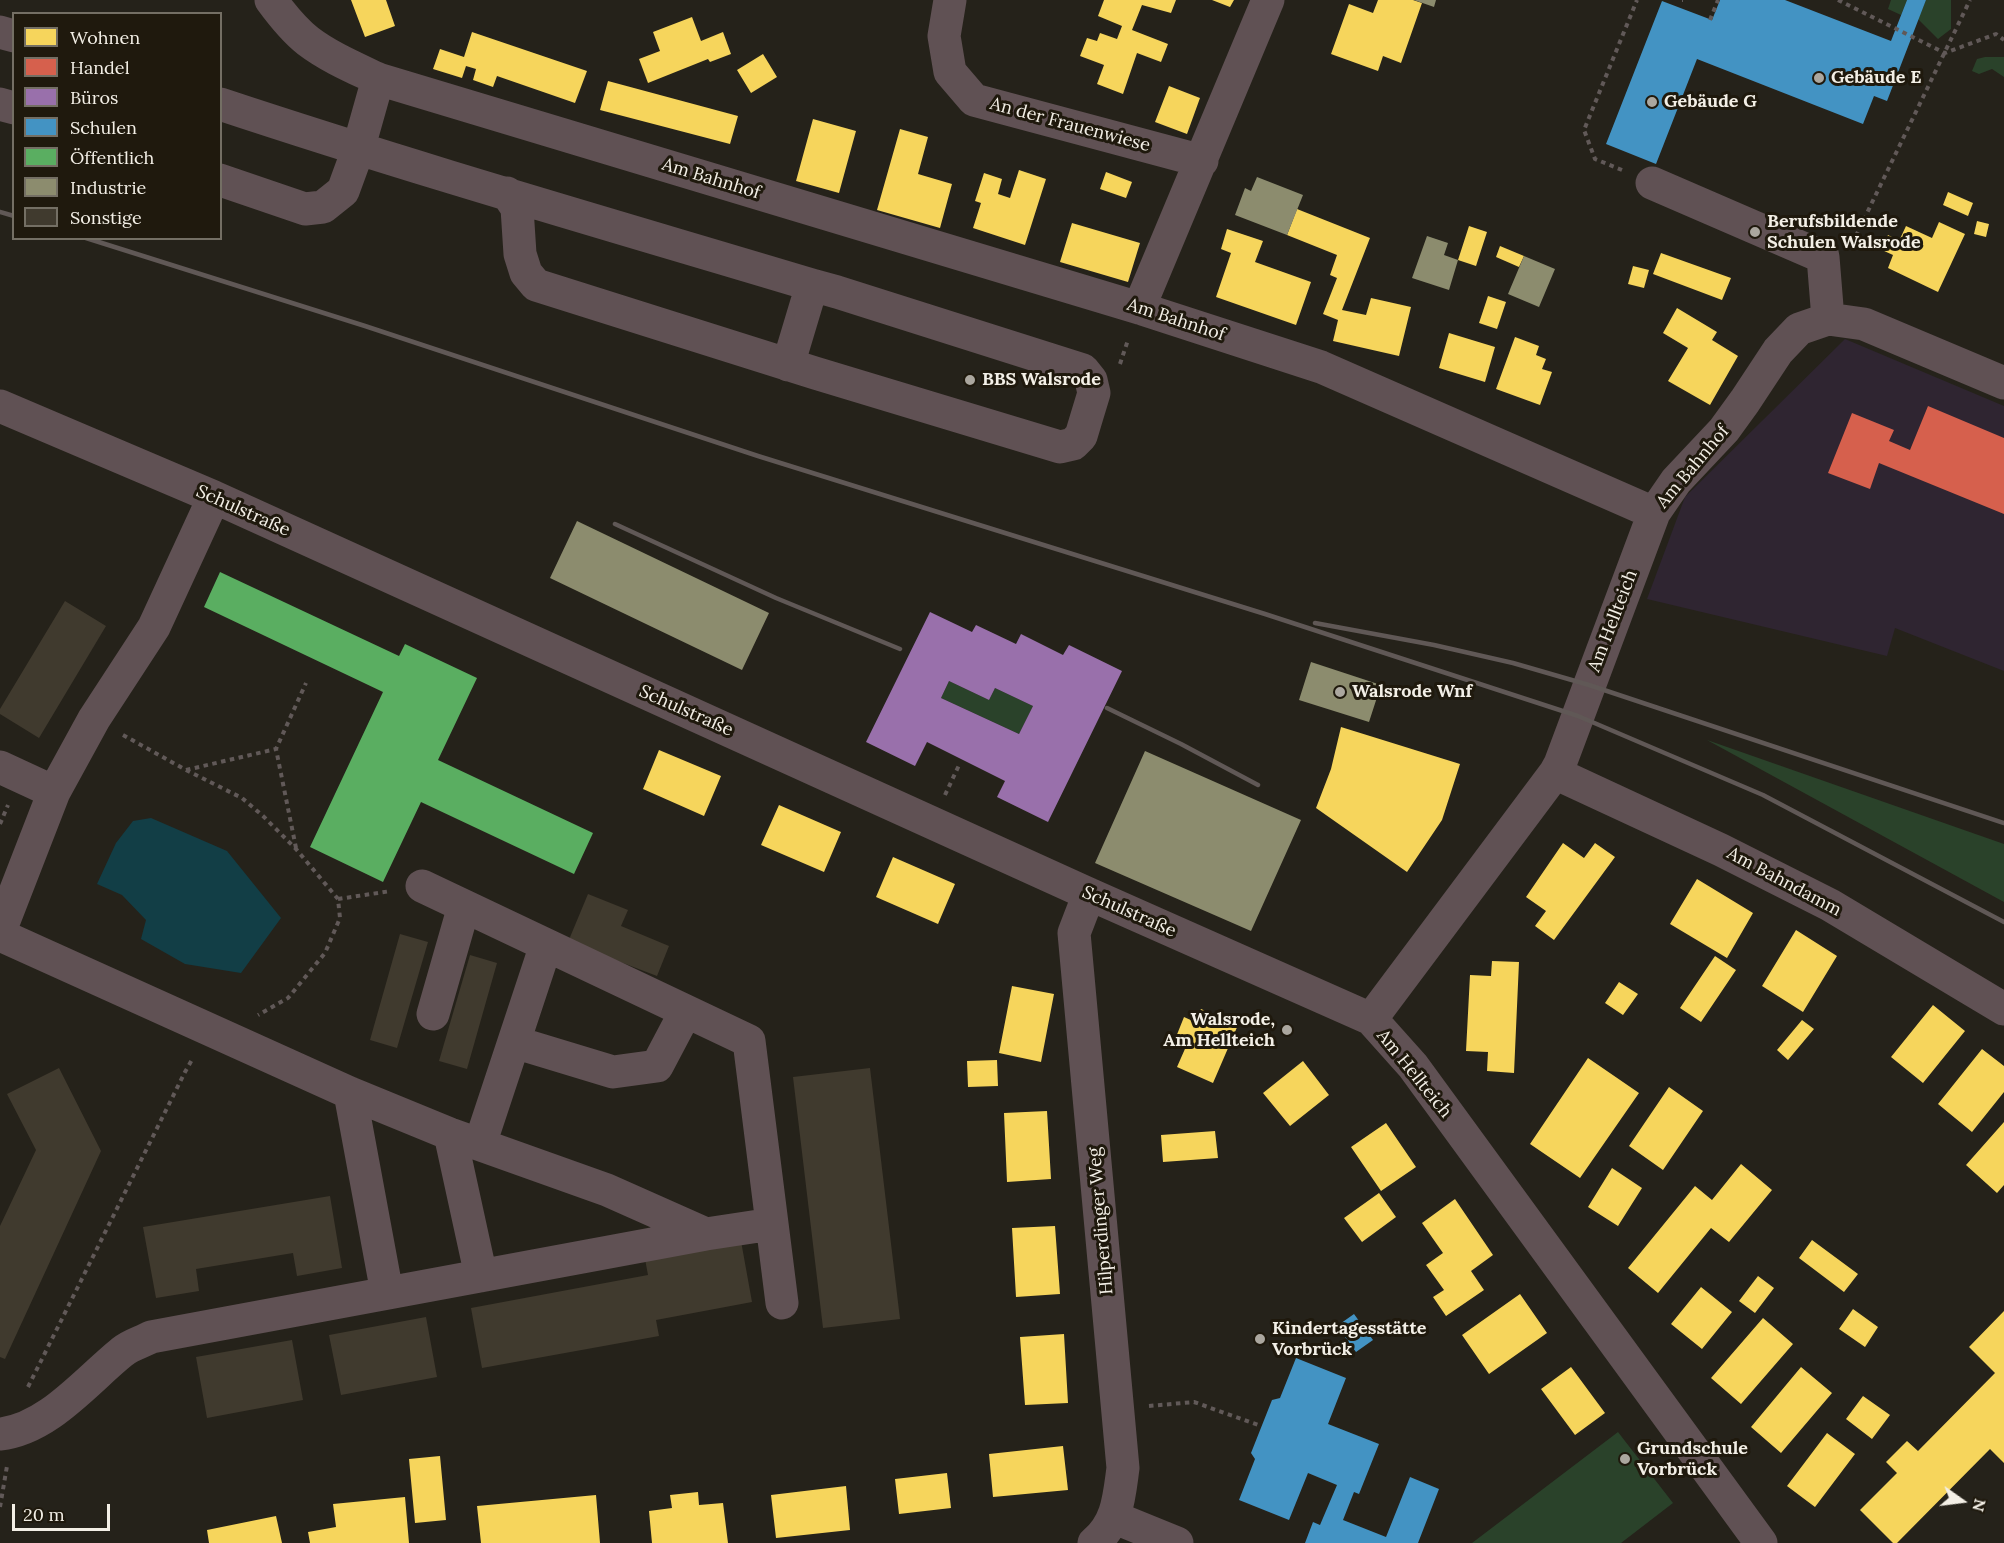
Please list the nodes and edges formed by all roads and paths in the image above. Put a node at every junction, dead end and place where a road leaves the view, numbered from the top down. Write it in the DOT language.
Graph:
graph roads {
  1 [pos="271,0"];
  2 [pos="950,0"];
  3 [pos="1268,0"];
  4 [pos="1637,0"];
  5 [pos="1718,0"];
  6 [pos="1838,0"];
  7 [pos="1970,0"];
  8 [pos="1710,20"];
  9 [pos="2004,40"];
  10 [pos="1945,53"];
  11 [pos="378,79"];
  12 [pos="222,105"];
  13 [pos="358,150"];
  14 [pos="1202,160"];
  15 [pos="222,181"];
  16 [pos="1652,183"];
  17 [pos="507,193"];
  18 [pos="812,285"];
  19 [pos="1827,307"];
  20 [pos="1140,308"];
  21 [pos="788,365"];
  22 [pos="2004,383"];
  23 [pos="0,406"];
  24 [pos="214,497"];
  25 [pos="1654,513"];
  26 [pos="306,683"];
  27 [pos="94,719"];
  28 [pos="276,749"];
  29 [pos="0,767"];
  30 [pos="186,770"];
  31 [pos="1555,773"];
  32 [pos="54,792"];
  33 [pos="296,849"];
  34 [pos="422,886"];
  35 [pos="1089,894"];
  36 [pos="338,899"];
  37 [pos="464,906"];
  38 [pos="0,933"];
  39 [pos="546,945"];
  40 [pos="2004,1010"];
  41 [pos="686,1011"];
  42 [pos="433,1014"];
  43 [pos="1371,1019"];
  44 [pos="210,1031"];
  45 [pos="514,1042"];
  46 [pos="350,1093"];
  47 [pos="465,1139"];
  48 [pos="772,1224"];
  49 [pos="706,1234"];
  50 [pos="481,1276"];
  51 [pos="387,1293"];
  52 [pos="782,1303"];
  53 [pos="1119,1408"];
  54 [pos="1261,1426"];
  55 [pos="7,1433"];
  56 [pos="0,1507"];
  57 [pos="1113,1517"];
  58 [pos="1094,1543"];
  59 [pos="1177,1543"];
  60 [pos="1761,1543"];
  1 -- 11 [label="street, Am Bahnhof"];
  2 -- 14 [label="street, An der Frauenwiese"];
  3 -- 14 [label="street"];
  4 -- 16 [label="path"];
  5 -- 8 [label="path"];
  6 -- 10 [label="path"];
  7 -- 10 [label="path"];
  9 -- 10 [label="path"];
  10 -- 19 [label="path"];
  11 -- 13 [label="street"];
  11 -- 20 [label="street, Am Bahnhof"];
  12 -- 13 [label="street"];
  13 -- 15 [label="street"];
  13 -- 17 [label="street"];
  14 -- 20 [label="street"];
  16 -- 19 [label="street"];
  17 -- 18 [label="street"];
  17 -- 21 [label="street"];
  18 -- 21 [label="street"];
  18 -- 21 [label="street"];
  19 -- 22 [label="street, Am Bahnhof"];
  19 -- 25 [label="street, Am Bahnhof"];
  20 -- 25 [label="street, Am Bahnhof"];
  23 -- 24 [label="street, Schulstraße"];
  24 -- 27 [label="street"];
  24 -- 35 [label="street, Schulstraße"];
  25 -- 31 [label="street, Am Hellteich"];
  26 -- 28 [label="path"];
  27 -- 30 [label="path"];
  27 -- 32 [label="street"];
  28 -- 30 [label="path"];
  28 -- 33 [label="path"];
  29 -- 32 [label="street"];
  30 -- 33 [label="path"];
  31 -- 40 [label="street, Am Bahndamm"];
  31 -- 43 [label="street, Am Hellteich"];
  32 -- 38 [label="street"];
  33 -- 36 [label="path"];
  34 -- 36 [label="path"];
  34 -- 37 [label="street"];
  35 -- 43 [label="street, Schulstraße"];
  35 -- 53 [label="street, Hilperdinger Weg"];
  36 -- 44 [label="path"];
  37 -- 39 [label="street"];
  37 -- 42 [label="street"];
  38 -- 44 [label="street"];
  39 -- 41 [label="street"];
  39 -- 45 [label="street"];
  41 -- 45 [label="street"];
  41 -- 48 [label="street"];
  43 -- 60 [label="street, Am Hellteich"];
  44 -- 46 [label="street"];
  44 -- 55 [label="path"];
  45 -- 47 [label="street"];
  46 -- 47 [label="street"];
  46 -- 51 [label="street"];
  47 -- 49 [label="street"];
  47 -- 50 [label="street"];
  48 -- 49 [label="street"];
  48 -- 52 [label="street"];
  49 -- 50 [label="street"];
  50 -- 51 [label="street"];
  51 -- 55 [label="street"];
  53 -- 54 [label="path"];
  53 -- 57 [label="street, Hilperdinger Weg"];
  55 -- 56 [label="path"];
  57 -- 58 [label="street, Hilperdinger Weg"];
  57 -- 59 [label="street"];
}
